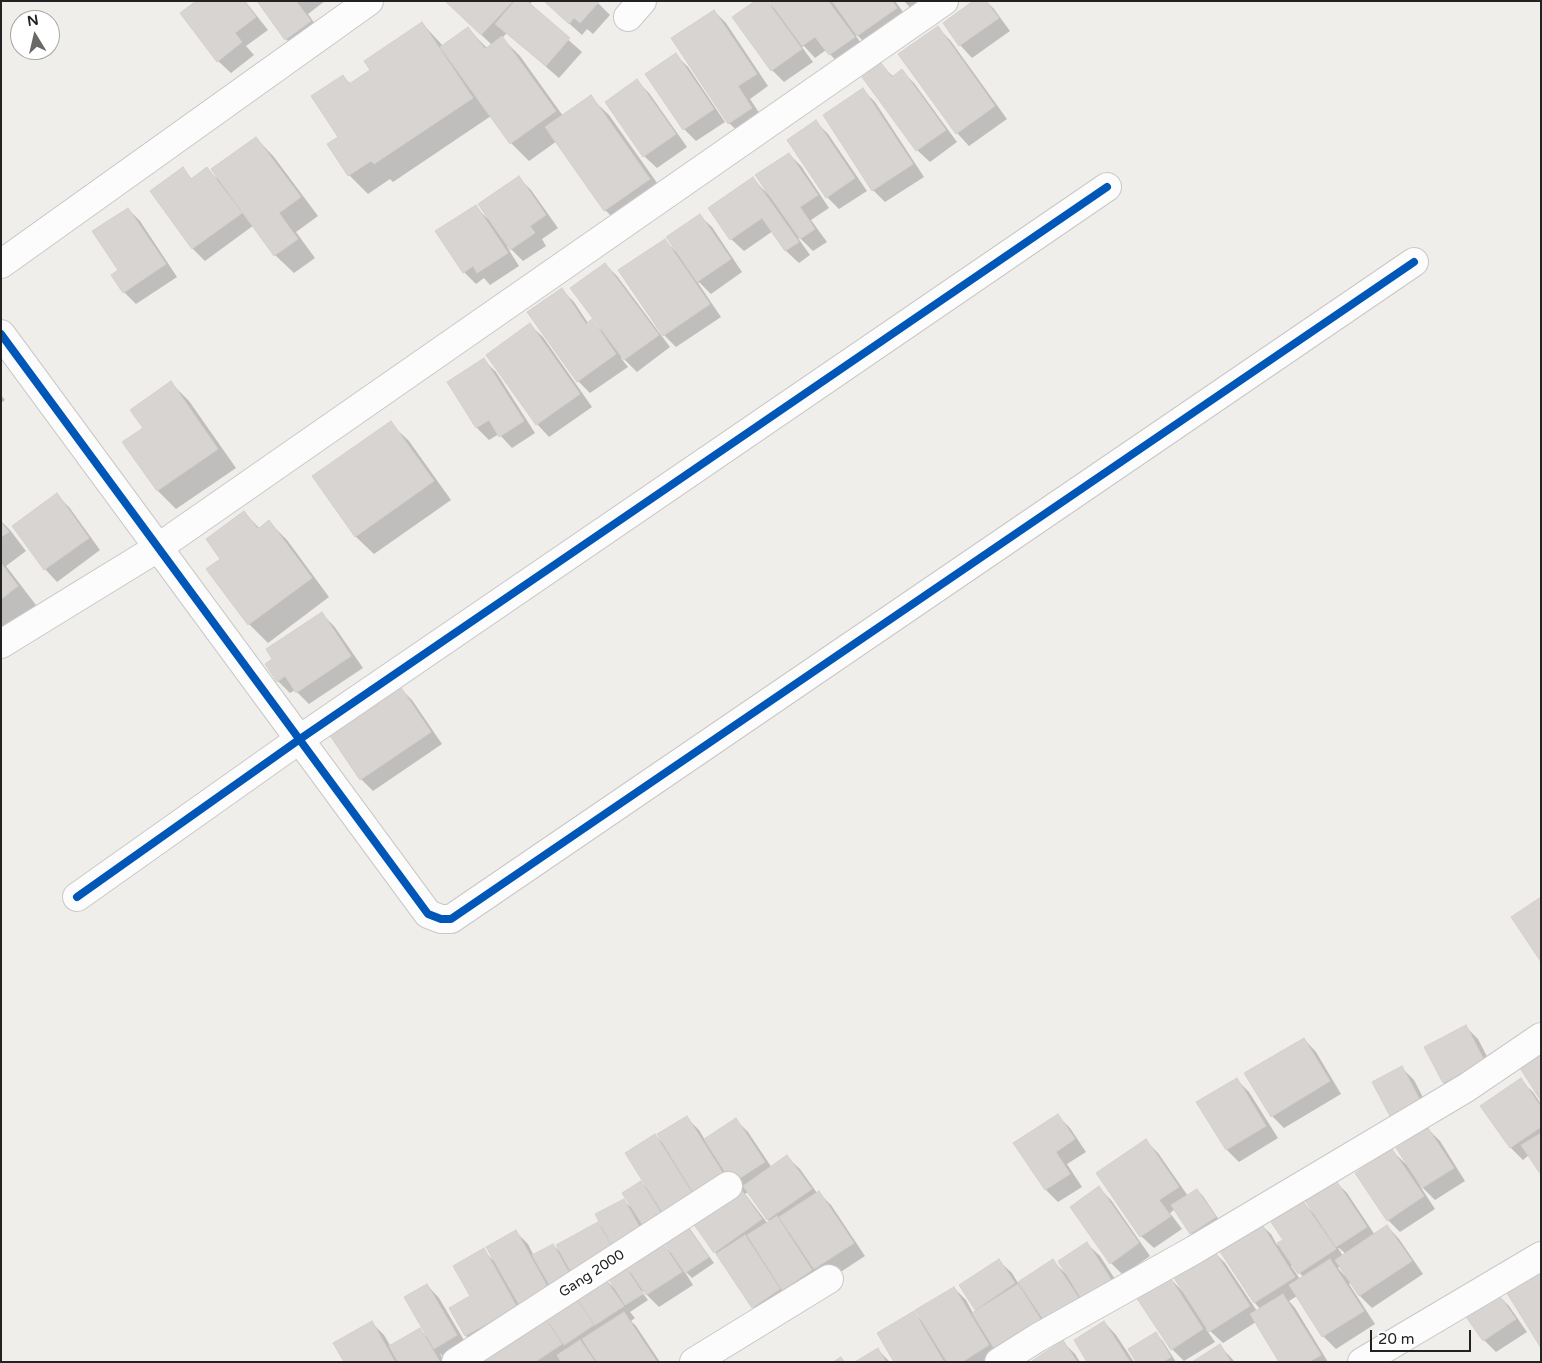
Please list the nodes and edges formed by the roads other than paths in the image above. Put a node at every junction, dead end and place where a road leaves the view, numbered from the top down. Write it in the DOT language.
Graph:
graph roads {
  1 [pos="369,1"];
  2 [pos="944,1"];
  3 [pos="1107,187"];
  4 [pos="1414,262"];
  5 [pos="1,264"];
  6 [pos="1,334"];
  7 [pos="159,547"];
  8 [pos="1,644"];
  9 [pos="300,739"];
  10 [pos="77,896"];
  11 [pos="1541,1037"];
  12 [pos="728,1186"];
  13 [pos="1541,1256"];
  14 [pos="829,1279"];
  15 [pos="456,1362"];
  16 [pos="694,1362"];
  17 [pos="999,1362"];
  18 [pos="1362,1362"];
  1 -- 5 [label="street"];
  2 -- 7 [label="street"];
  3 -- 9 [label="street"];
  4 -- 9 [label="street"];
  6 -- 7 [label="street"];
  7 -- 8 [label="street"];
  7 -- 9 [label="street"];
  9 -- 10 [label="street"];
  11 -- 17 [label="street"];
  12 -- 15 [label="street, Gang 2000"];
  13 -- 18 [label="street"];
  14 -- 16 [label="street"];
}
